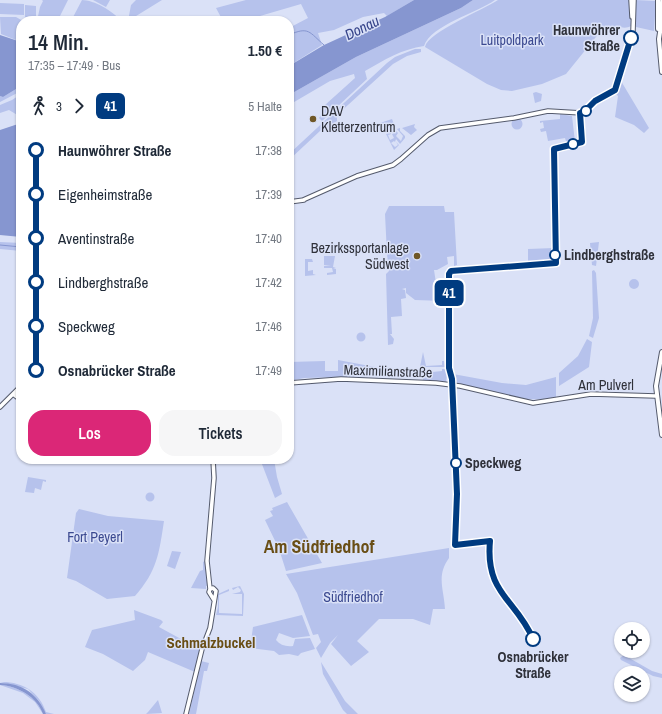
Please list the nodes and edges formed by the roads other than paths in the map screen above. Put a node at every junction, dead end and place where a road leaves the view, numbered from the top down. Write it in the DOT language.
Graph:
graph roads {
  1 [pos="631,0"];
  2 [pos="634,0"];
  3 [pos="658,0"];
  4 [pos="662,0"];
  5 [pos="662,19"];
  6 [pos="660,27"];
  7 [pos="659,39"];
  8 [pos="631,40"];
  9 [pos="662,72"];
  10 [pos="294,201"];
  11 [pos="662,352"];
  12 [pos="294,383"];
  13 [pos="14,393"];
  14 [pos="656,396"];
  15 [pos="533,403"];
  16 [pos="0,407"];
  17 [pos="662,435"];
  18 [pos="213,464"];
  19 [pos="212,588"];
  20 [pos="213,595"];
  21 [pos="186,714"];
  1 -- 8 [label="street"];
  2 -- 8 [label="street"];
  3 -- 7 [label="main road"];
  4 -- 6 [label="street"];
  5 -- 6 [label="main road"];
  6 -- 7 [label="main road"];
  7 -- 9 [label="main road"];
  8 -- 10 [label="street"];
  11 -- 14 [label="main road"];
  12 -- 15 [label="street, Maximilianstraße"];
  13 -- 16 [label="street"];
  14 -- 15 [label="street, Am Pulverl"];
  14 -- 17 [label="main road"];
  18 -- 19 [label="street"];
  19 -- 20 [label="street"];
  19 -- 20 [label="street"];
  20 -- 21 [label="street"];
}
